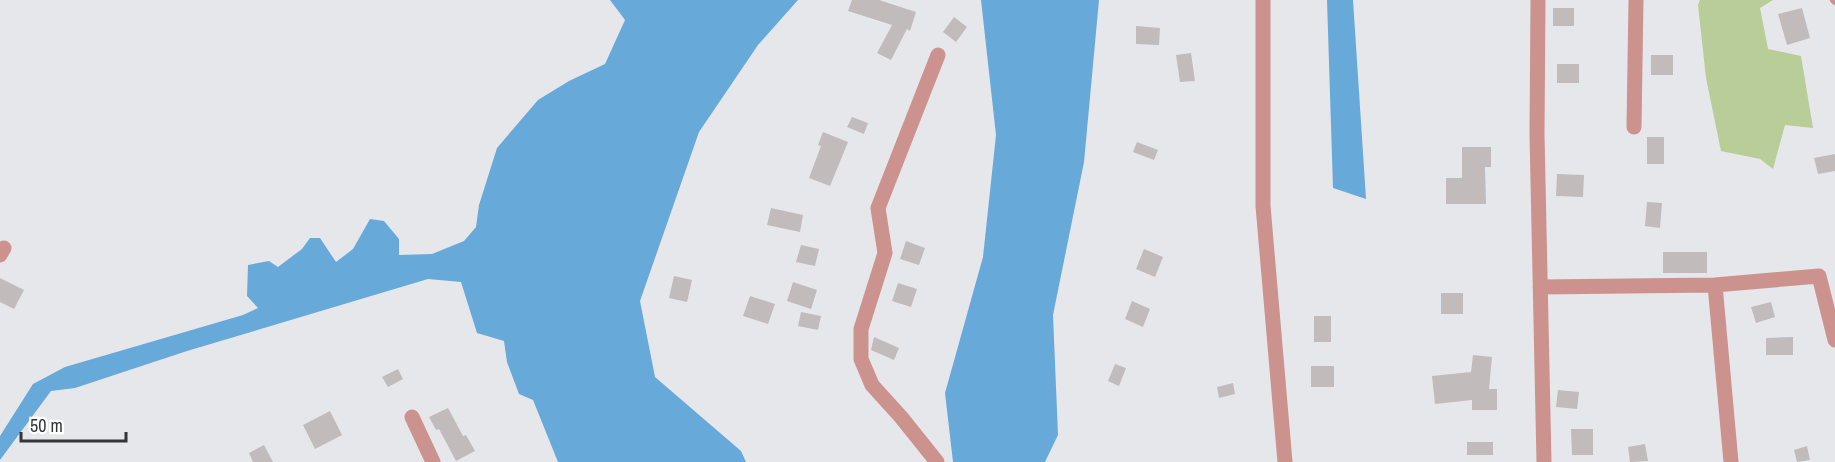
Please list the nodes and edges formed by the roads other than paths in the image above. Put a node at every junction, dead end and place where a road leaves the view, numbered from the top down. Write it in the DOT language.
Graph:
graph roads {
  1 [pos="1263,0"];
  2 [pos="1538,0"];
  3 [pos="1636,0"];
  4 [pos="938,55"];
  5 [pos="1634,127"];
  6 [pos="1715,285"];
  7 [pos="1540,287"];
  8 [pos="1835,340"];
  9 [pos="412,417"];
  10 [pos="433,462"];
  11 [pos="937,462"];
  12 [pos="1285,462"];
  13 [pos="1544,462"];
  14 [pos="1731,462"];
  1 -- 12 [label="street"];
  2 -- 7 [label="street"];
  3 -- 5 [label="street"];
  4 -- 11 [label="street"];
  6 -- 7 [label="street"];
  6 -- 8 [label="street"];
  6 -- 14 [label="street"];
  7 -- 13 [label="street"];
  9 -- 10 [label="street"];
}
